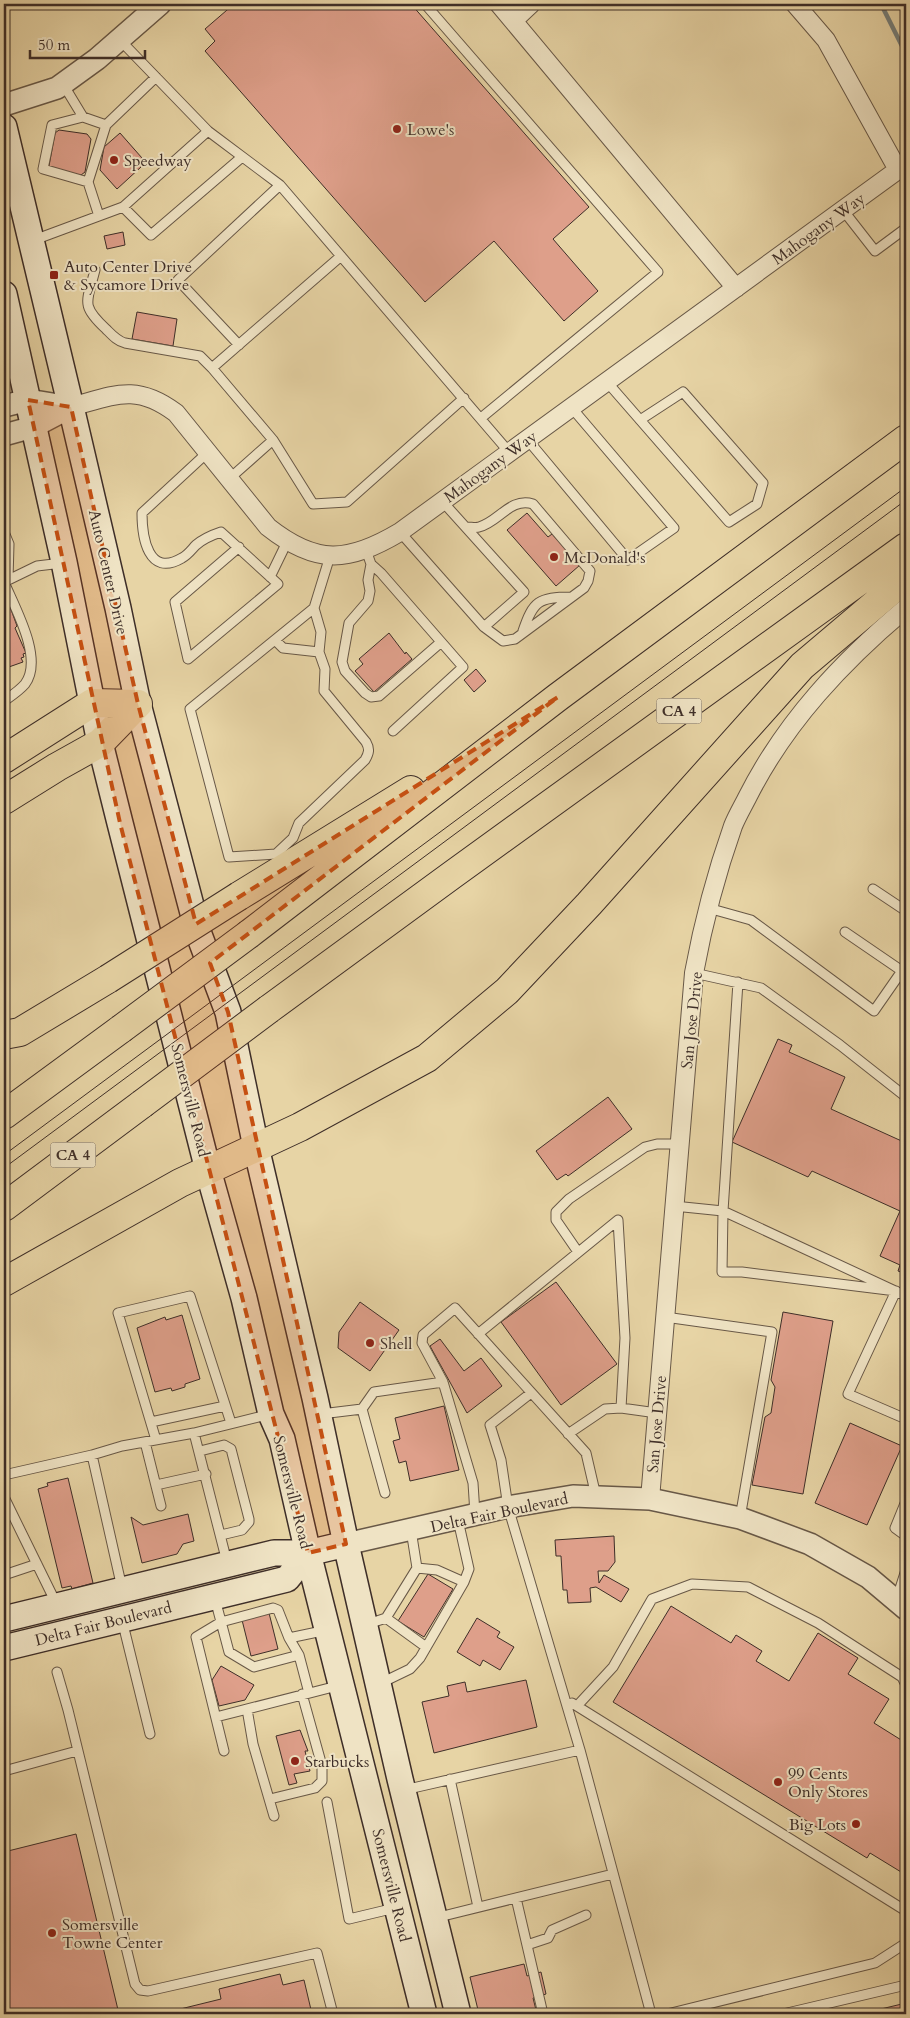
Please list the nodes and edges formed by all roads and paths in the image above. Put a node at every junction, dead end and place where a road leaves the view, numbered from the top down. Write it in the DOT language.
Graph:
graph roads {
  1 [pos="426,4"];
  2 [pos="499,4"];
  3 [pos="531,4"];
  4 [pos="795,4"];
  5 [pos="157,5"];
  6 [pos="514,20"];
  7 [pos="119,39"];
  8 [pos="156,77"];
  9 [pos="63,84"];
  10 [pos="4,105"];
  11 [pos="83,117"];
  12 [pos="106,125"];
  13 [pos="4,127"];
  14 [pos="208,131"];
  15 [pos="242,157"];
  16 [pos="904,166"];
  17 [pos="88,182"];
  18 [pos="280,185"];
  19 [pos="123,207"];
  20 [pos="843,210"];
  21 [pos="99,216"];
  22 [pos="906,228"];
  23 [pos="31,241"];
  24 [pos="341,256"];
  25 [pos="95,270"];
  26 [pos="736,288"];
  27 [pos="4,294"];
  28 [pos="239,345"];
  29 [pos="212,368"];
  30 [pos="607,382"];
  31 [pos="464,398"];
  32 [pos="28,400"];
  33 [pos="4,406"];
  34 [pos="71,407"];
  35 [pos="571,407"];
  36 [pos="481,418"];
  37 [pos="640,420"];
  38 [pos="33,427"];
  39 [pos="4,435"];
  40 [pos="527,439"];
  41 [pos="906,439"];
  42 [pos="273,440"];
  43 [pos="208,452"];
  44 [pos="509,452"];
  45 [pos="229,479"];
  46 [pos="442,501"];
  47 [pos="467,527"];
  48 [pos="4,532"];
  49 [pos="400,532"];
  50 [pos="287,542"];
  51 [pos="239,547"];
  52 [pos="906,547"];
  53 [pos="330,556"];
  54 [pos="368,557"];
  55 [pos="64,562"];
  56 [pos="270,576"];
  57 [pos="906,578"];
  58 [pos="5,581"];
  59 [pos="571,597"];
  60 [pos="314,608"];
  61 [pos="906,608"];
  62 [pos="484,627"];
  63 [pos="524,631"];
  64 [pos="275,640"];
  65 [pos="440,643"];
  66 [pos="319,652"];
  67 [pos="558,697"];
  68 [pos="4,701"];
  69 [pos="92,703"];
  70 [pos="138,704"];
  71 [pos="393,731"];
  72 [pos="100,743"];
  73 [pos="4,760"];
  74 [pos="4,800"];
  75 [pos="872,889"];
  76 [pos="708,908"];
  77 [pos="906,911"];
  78 [pos="845,932"];
  79 [pos="904,968"];
  80 [pos="694,974"];
  81 [pos="738,982"];
  82 [pos="228,1012"];
  83 [pos="4,1035"];
  84 [pos="906,1098"];
  85 [pos="4,1115"];
  86 [pos="679,1144"];
  87 [pos="256,1147"];
  88 [pos="208,1170"];
  89 [pos="674,1206"];
  90 [pos="4,1207"];
  91 [pos="723,1211"];
  92 [pos="578,1252"];
  93 [pos="4,1282"];
  94 [pos="896,1291"];
  95 [pos="906,1296"];
  96 [pos="665,1317"];
  97 [pos="478,1334"];
  98 [pos="443,1382"];
  99 [pos="531,1393"];
  100 [pos="225,1406"];
  101 [pos="621,1408"];
  102 [pos="362,1409"];
  103 [pos="657,1413"];
  104 [pos="271,1414"];
  105 [pos="318,1414"];
  106 [pos="906,1419"];
  107 [pos="151,1422"];
  108 [pos="230,1423"];
  109 [pos="194,1433"];
  110 [pos="568,1434"];
  111 [pos="156,1440"];
  112 [pos="145,1442"];
  113 [pos="200,1451"];
  114 [pos="92,1455"];
  115 [pos="206,1474"];
  116 [pos="4,1475"];
  117 [pos="156,1485"];
  118 [pos="385,1492"];
  119 [pos="596,1496"];
  120 [pos="4,1497"];
  121 [pos="650,1499"];
  122 [pos="906,1501"];
  123 [pos="161,1506"];
  124 [pos="508,1507"];
  125 [pos="467,1518"];
  126 [pos="740,1518"];
  127 [pos="410,1530"];
  128 [pos="221,1536"];
  129 [pos="906,1536"];
  130 [pos="346,1544"];
  131 [pos="308,1553"];
  132 [pos="37,1564"];
  133 [pos="228,1564"];
  134 [pos="417,1568"];
  135 [pos="906,1570"];
  136 [pos="4,1575"];
  137 [pos="464,1582"];
  138 [pos="123,1590"];
  139 [pos="214,1596"];
  140 [pos="903,1600"];
  141 [pos="47,1608"];
  142 [pos="4,1619"];
  143 [pos="122,1619"];
  144 [pos="375,1621"];
  145 [pos="221,1622"];
  146 [pos="328,1630"];
  147 [pos="44,1638"];
  148 [pos="289,1638"];
  149 [pos="426,1647"];
  150 [pos="4,1648"];
  151 [pos="300,1655"];
  152 [pos="57,1672"];
  153 [pos="341,1685"];
  154 [pos="378,1685"];
  155 [pos="906,1685"];
  156 [pos="306,1693"];
  157 [pos="565,1699"];
  158 [pos="577,1706"];
  159 [pos="246,1709"];
  160 [pos="216,1717"];
  161 [pos="150,1734"];
  162 [pos="580,1750"];
  163 [pos="77,1751"];
  164 [pos="224,1751"];
  165 [pos="4,1771"];
  166 [pos="450,1779"];
  167 [pos="403,1790"];
  168 [pos="270,1799"];
  169 [pos="327,1802"];
  170 [pos="274,1816"];
  171 [pos="613,1874"];
  172 [pos="516,1898"];
  173 [pos="478,1906"];
  174 [pos="397,1907"];
  175 [pos="906,1911"];
  176 [pos="586,1915"];
  177 [pos="434,1918"];
  178 [pos="906,1943"];
  179 [pos="527,1945"];
  180 [pos="906,1986"];
  181 [pos="805,2012"];
  182 [pos="333,2014"];
  183 [pos="424,2014"];
  184 [pos="458,2014"];
  185 [pos="543,2014"];
  186 [pos="651,2014"];
  187 [pos="667,2014"];
  188 [pos="783,2014"];
  1 -- 36 [label="lane"];
  2 -- 6 [label="street"];
  3 -- 6 [label="street"];
  4 -- 16 [label="street"];
  5 -- 7 [label="street"];
  6 -- 26 [label="street"];
  7 -- 8 [label="lane"];
  7 -- 9 [label="street"];
  8 -- 12 [label="lane"];
  8 -- 14 [label="lane"];
  9 -- 10 [label="street"];
  9 -- 11 [label="lane"];
  11 -- 12 [label="lane"];
  11 -- 17 [label="lane"];
  12 -- 17 [label="lane"];
  13 -- 23 [label="main road, Auto Center Drive"];
  14 -- 15 [label="lane"];
  14 -- 19 [label="lane"];
  15 -- 18 [label="lane"];
  15 -- 19 [label="lane"];
  16 -- 20 [label="street, Mahogany Way"];
  17 -- 21 [label="lane"];
  18 -- 24 [label="lane"];
  18 -- 28 [label="lane"];
  19 -- 21 [label="lane"];
  20 -- 22 [label="lane"];
  20 -- 26 [label="street, Mahogany Way"];
  21 -- 23 [label="lane"];
  23 -- 34 [label="main road, Auto Center Drive"];
  24 -- 28 [label="lane"];
  24 -- 31 [label="lane"];
  25 -- 29 [label="lane"];
  26 -- 30 [label="street, Mahogany Way"];
  27 -- 32 [label="main road"];
  28 -- 29 [label="lane"];
  29 -- 42 [label="lane"];
  30 -- 35 [label="street, Mahogany Way"];
  30 -- 37 [label="lane"];
  31 -- 36 [label="lane"];
  31 -- 42 [label="lane"];
  32 -- 33 [label="street"];
  32 -- 34 [label="street"];
  32 -- 38 [label="main road"];
  34 -- 38 [label="street"];
  34 -- 43 [label="street, Mahogany Way"];
  34 -- 70 [label="main road, Auto Center Drive"];
  35 -- 40 [label="street, Mahogany Way"];
  35 -- 40 [label="lane"];
  36 -- 44 [label="lane"];
  37 -- 37 [label="lane"];
  38 -- 39 [label="street"];
  38 -- 55 [label="main road"];
  40 -- 44 [label="street, Mahogany Way"];
  41 -- 67 [label="highway"];
  42 -- 45 [label="lane"];
  43 -- 45 [label="street, Mahogany Way"];
  43 -- 51 [label="lane"];
  44 -- 46 [label="street, Mahogany Way"];
  45 -- 50 [label="street, Mahogany Way"];
  46 -- 47 [label="lane"];
  46 -- 49 [label="street, Mahogany Way"];
  47 -- 59 [label="lane"];
  47 -- 62 [label="lane"];
  48 -- 58 [label="lane"];
  49 -- 54 [label="street, Mahogany Way"];
  49 -- 62 [label="lane"];
  50 -- 53 [label="street, Mahogany Way"];
  50 -- 56 [label="lane"];
  51 -- 56 [label="lane"];
  51 -- 56 [label="lane"];
  52 -- 90 [label="highway, CA 4, bridge"];
  53 -- 54 [label="street, Mahogany Way"];
  53 -- 60 [label="lane"];
  54 -- 65 [label="lane"];
  54 -- 65 [label="lane"];
  55 -- 58 [label="lane"];
  55 -- 69 [label="main road"];
  57 -- 87 [label="highway"];
  58 -- 68 [label="lane"];
  59 -- 63 [label="lane"];
  59 -- 63 [label="lane"];
  60 -- 64 [label="lane"];
  60 -- 66 [label="lane"];
  61 -- 76 [label="street, San Jose Drive"];
  62 -- 63 [label="lane"];
  64 -- 66 [label="lane"];
  64 -- 66 [label="lane"];
  65 -- 71 [label="lane"];
  67 -- 83 [label="highway, bridge"];
  67 -- 85 [label="highway, bridge"];
  69 -- 70 [label="highway"];
  69 -- 72 [label="main road"];
  69 -- 73 [label="highway"];
  70 -- 72 [label="highway"];
  70 -- 82 [label="main road, Auto Center Drive"];
  72 -- 74 [label="highway"];
  72 -- 88 [label="main road, Somersville Road"];
  75 -- 77 [label="lane"];
  76 -- 79 [label="lane"];
  76 -- 80 [label="street, San Jose Drive"];
  78 -- 79 [label="lane"];
  80 -- 81 [label="lane"];
  80 -- 86 [label="street, San Jose Drive"];
  81 -- 84 [label="lane"];
  81 -- 91 [label="lane"];
  82 -- 87 [label="main road, Somersville Road"];
  86 -- 89 [label="street, San Jose Drive"];
  86 -- 92 [label="lane"];
  87 -- 88 [label="highway"];
  87 -- 105 [label="main road, Somersville Road"];
  88 -- 93 [label="highway"];
  88 -- 104 [label="main road, Somersville Road"];
  89 -- 91 [label="lane"];
  89 -- 96 [label="street, San Jose Drive"];
  91 -- 94 [label="lane"];
  91 -- 94 [label="lane"];
  92 -- 97 [label="lane"];
  92 -- 101 [label="lane"];
  94 -- 95 [label="lane"];
  94 -- 106 [label="lane"];
  96 -- 103 [label="street, San Jose Drive"];
  96 -- 126 [label="lane"];
  97 -- 98 [label="lane"];
  97 -- 99 [label="lane"];
  98 -- 102 [label="lane"];
  98 -- 125 [label="lane"];
  99 -- 110 [label="lane"];
  99 -- 124 [label="lane"];
  100 -- 107 [label="lane"];
  100 -- 107 [label="lane"];
  100 -- 108 [label="lane"];
  101 -- 103 [label="lane"];
  101 -- 110 [label="lane"];
  102 -- 105 [label="lane"];
  102 -- 118 [label="lane"];
  103 -- 121 [label="street, San Jose Drive"];
  104 -- 108 [label="lane"];
  104 -- 131 [label="main road, Somersville Road"];
  105 -- 130 [label="main road, Somersville Road"];
  107 -- 111 [label="lane"];
  108 -- 109 [label="lane"];
  109 -- 111 [label="lane"];
  109 -- 113 [label="lane"];
  110 -- 119 [label="lane"];
  111 -- 112 [label="lane"];
  112 -- 114 [label="lane"];
  112 -- 117 [label="lane"];
  113 -- 115 [label="lane"];
  113 -- 128 [label="lane"];
  114 -- 116 [label="lane"];
  114 -- 138 [label="lane"];
  115 -- 117 [label="lane"];
  115 -- 128 [label="lane"];
  117 -- 123 [label="lane"];
  119 -- 121 [label="street, Delta Fair Boulevard"];
  119 -- 124 [label="street, Delta Fair Boulevard"];
  120 -- 132 [label="lane"];
  121 -- 126 [label="street, Delta Fair Boulevard"];
  122 -- 129 [label="lane"];
  124 -- 125 [label="street, Delta Fair Boulevard"];
  124 -- 157 [label="lane"];
  125 -- 127 [label="street, Delta Fair Boulevard"];
  125 -- 137 [label="lane"];
  126 -- 140 [label="street, Delta Fair Boulevard"];
  127 -- 130 [label="street, Delta Fair Boulevard"];
  127 -- 134 [label="lane"];
  128 -- 133 [label="lane"];
  130 -- 131 [label="main road, Delta Fair Boulevard"];
  130 -- 144 [label="main road, Somersville Road"];
  131 -- 133 [label="main road, Delta Fair Boulevard"];
  131 -- 139 [label="main road, Delta Fair Boulevard"];
  131 -- 146 [label="main road, Somersville Road"];
  132 -- 136 [label="lane"];
  132 -- 141 [label="lane"];
  133 -- 138 [label="main road, Delta Fair Boulevard"];
  134 -- 137 [label="lane"];
  134 -- 144 [label="lane"];
  135 -- 140 [label="lane"];
  137 -- 149 [label="lane"];
  138 -- 141 [label="main road, Delta Fair Boulevard"];
  139 -- 143 [label="main road, Delta Fair Boulevard"];
  139 -- 145 [label="lane"];
  141 -- 142 [label="main road, Delta Fair Boulevard"];
  141 -- 147 [label="main road"];
  143 -- 147 [label="main road, Delta Fair Boulevard"];
  143 -- 161 [label="lane"];
  144 -- 149 [label="lane"];
  144 -- 154 [label="main road, Somersville Road"];
  145 -- 148 [label="lane"];
  145 -- 151 [label="lane"];
  145 -- 160 [label="lane"];
  146 -- 148 [label="lane"];
  146 -- 153 [label="main road, Somersville Road"];
  147 -- 150 [label="main road, Delta Fair Boulevard"];
  148 -- 151 [label="lane"];
  149 -- 154 [label="lane"];
  151 -- 156 [label="lane"];
  152 -- 163 [label="lane"];
  153 -- 156 [label="lane"];
  153 -- 174 [label="main road, Somersville Road"];
  154 -- 167 [label="main road, Somersville Road"];
  155 -- 158 [label="lane"];
  156 -- 159 [label="lane"];
  156 -- 168 [label="lane"];
  157 -- 158 [label="lane"];
  157 -- 162 [label="lane"];
  158 -- 175 [label="lane"];
  159 -- 160 [label="lane"];
  159 -- 168 [label="lane"];
  160 -- 164 [label="lane"];
  162 -- 166 [label="lane"];
  162 -- 171 [label="lane"];
  163 -- 165 [label="lane"];
  163 -- 182 [label="lane"];
  166 -- 167 [label="lane"];
  166 -- 173 [label="lane"];
  167 -- 177 [label="main road, Somersville Road"];
  168 -- 170 [label="lane"];
  169 -- 174 [label="lane"];
  171 -- 172 [label="lane"];
  171 -- 186 [label="lane"];
  172 -- 173 [label="lane"];
  172 -- 179 [label="lane"];
  173 -- 177 [label="lane"];
  174 -- 183 [label="main road, Somersville Road"];
  176 -- 179 [label="lane"];
  177 -- 184 [label="main road, Somersville Road"];
  178 -- 187 [label="lane"];
  179 -- 185 [label="lane"];
  180 -- 181 [label="lane"];
  181 -- 188 [label="lane"];
}
